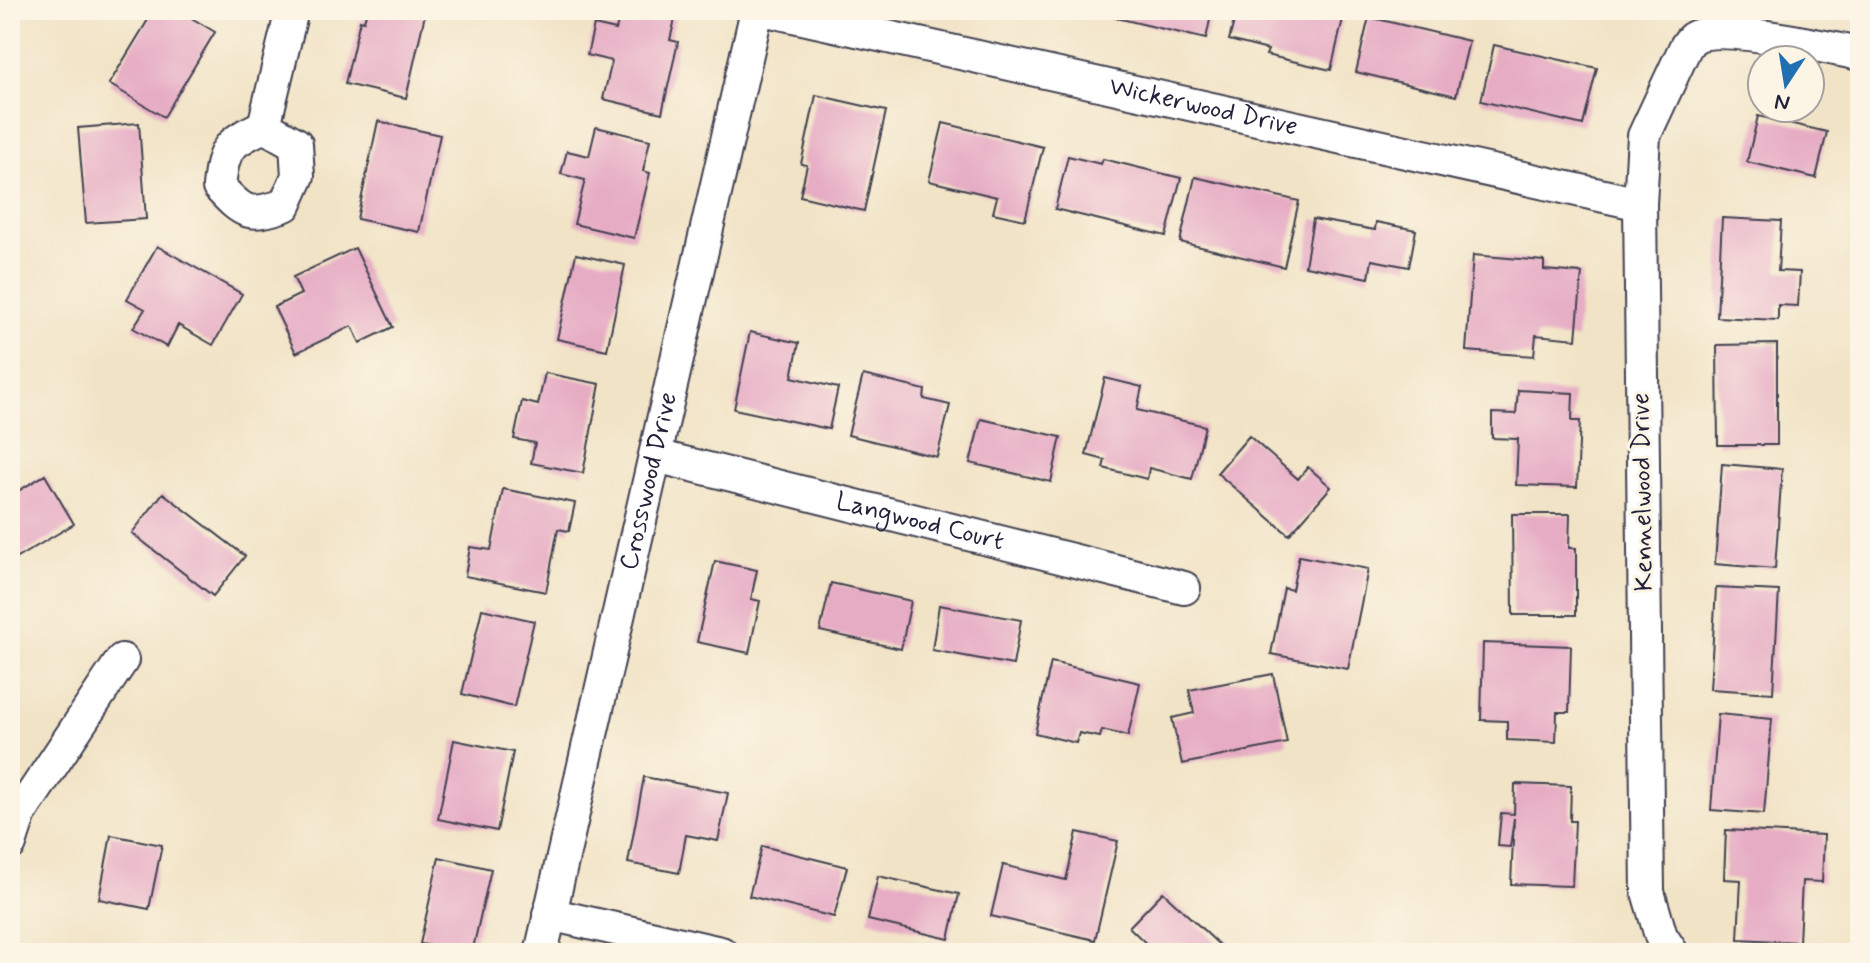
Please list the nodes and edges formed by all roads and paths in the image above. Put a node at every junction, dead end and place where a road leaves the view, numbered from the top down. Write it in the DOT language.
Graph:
graph roads {
  1 [pos="292,10"];
  2 [pos="757,10"];
  3 [pos="766,10"];
  4 [pos="1860,54"];
  5 [pos="264,126"];
  6 [pos="1640,204"];
  7 [pos="656,456"];
  8 [pos="1184,588"];
  9 [pos="122,660"];
  10 [pos="10,844"];
  11 [pos="549,914"];
  12 [pos="541,953"];
  13 [pos="721,953"];
  14 [pos="1672,953"];
  1 -- 5 [label="street"];
  2 -- 7 [label="street, Crosswood Drive"];
  3 -- 6 [label="street, Wickerwood Drive"];
  4 -- 6 [label="street, Kennelwood Drive"];
  6 -- 14 [label="street, Kennelwood Drive"];
  7 -- 8 [label="street, Langwood Court"];
  7 -- 11 [label="street, Crosswood Drive"];
  9 -- 10 [label="street"];
  11 -- 12 [label="street, Crosswood Drive"];
  11 -- 13 [label="street"];
}
